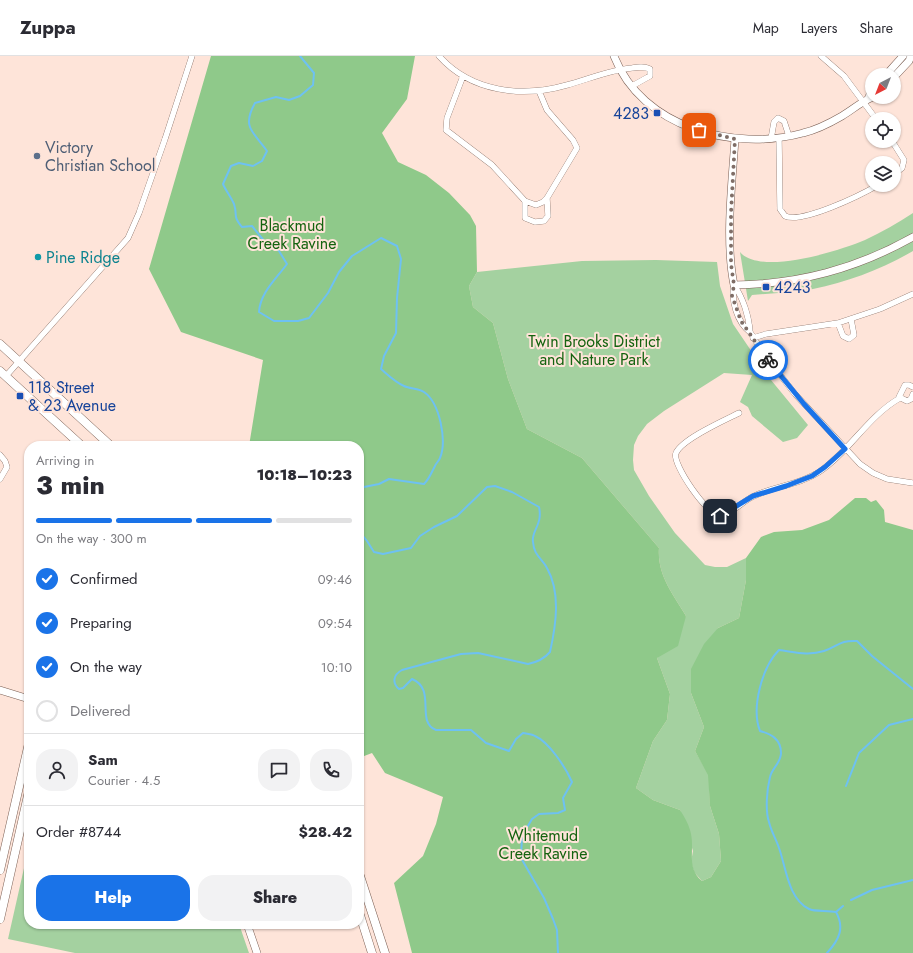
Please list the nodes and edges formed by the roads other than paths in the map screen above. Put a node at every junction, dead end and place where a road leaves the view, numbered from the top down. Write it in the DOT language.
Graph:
graph roads {
  1 [pos="192,56"];
  2 [pos="439,56"];
  3 [pos="614,56"];
  4 [pos="821,56"];
  5 [pos="903,56"];
  6 [pos="910,56"];
  7 [pos="892,68"];
  8 [pos="620,69"];
  9 [pos="901,70"];
  10 [pos="463,76"];
  11 [pos="632,86"];
  12 [pos="539,91"];
  13 [pos="865,96"];
  14 [pos="865,101"];
  15 [pos="789,136"];
  16 [pos="735,139"];
  17 [pos="775,139"];
  18 [pos="897,148"];
  19 [pos="901,167"];
  20 [pos="865,192"];
  21 [pos="547,198"];
  22 [pos="525,201"];
  23 [pos="913,237"];
  24 [pos="734,285"];
  25 [pos="913,294"];
  26 [pos="851,319"];
  27 [pos="838,323"];
  28 [pos="753,338"];
  29 [pos="0,344"];
  30 [pos="19,361"];
  31 [pos="3,374"];
  32 [pos="913,387"];
  33 [pos="913,394"];
  34 [pos="900,398"];
  35 [pos="740,413"];
  36 [pos="77,441"];
  37 [pos="106,441"];
  38 [pos="845,449"];
  39 [pos="0,456"];
  40 [pos="0,479"];
  41 [pos="913,483"];
  42 [pos="0,690"];
  43 [pos="24,697"];
  44 [pos="24,765"];
  45 [pos="24,813"];
  46 [pos="0,870"];
  47 [pos="364,888"];
  48 [pos="0,919"];
  49 [pos="364,928"];
  50 [pos="249,929"];
  51 [pos="257,953"];
  52 [pos="372,953"];
  53 [pos="385,953"];
  1 -- 30 [label="street"];
  2 -- 10 [label="street"];
  3 -- 8 [label="street"];
  4 -- 13 [label="street"];
  5 -- 7 [label="street"];
  6 -- 9 [label="street"];
  8 -- 11 [label="street"];
  8 -- 11 [label="street"];
  8 -- 12 [label="street"];
  10 -- 12 [label="street"];
  10 -- 22 [label="street"];
  11 -- 16 [label="street"];
  12 -- 21 [label="street"];
  14 -- 15 [label="street"];
  15 -- 17 [label="street"];
  15 -- 17 [label="street"];
  16 -- 17 [label="street"];
  16 -- 24 [label="street"];
  17 -- 20 [label="street"];
  18 -- 19 [label="street"];
  21 -- 22 [label="street"];
  21 -- 22 [label="street"];
  23 -- 24 [label="street"];
  24 -- 28 [label="street"];
  25 -- 26 [label="street"];
  26 -- 27 [label="street"];
  26 -- 27 [label="street"];
  27 -- 28 [label="street"];
  28 -- 38 [label="street"];
  29 -- 30 [label="main road"];
  30 -- 31 [label="street"];
  30 -- 37 [label="main road"];
  31 -- 36 [label="main road"];
  32 -- 34 [label="street"];
  33 -- 34 [label="street"];
  34 -- 38 [label="street"];
  35 -- 38 [label="street"];
  38 -- 41 [label="street"];
  39 -- 40 [label="street"];
  42 -- 43 [label="street"];
  44 -- 46 [label="main road"];
  45 -- 48 [label="main road"];
  47 -- 53 [label="main road"];
  49 -- 52 [label="main road"];
  50 -- 51 [label="street"];
}
